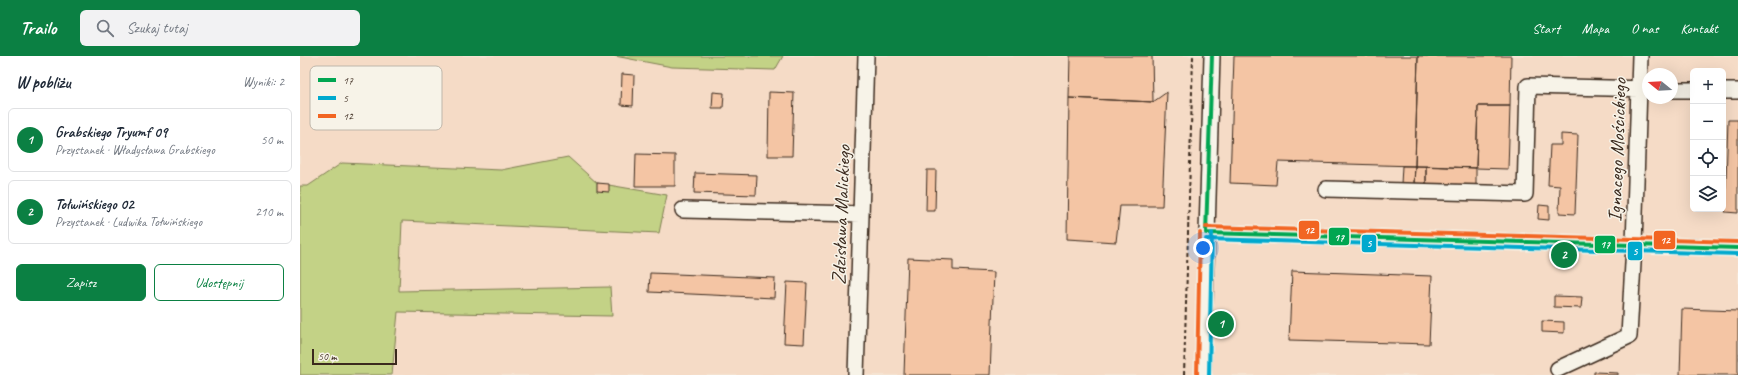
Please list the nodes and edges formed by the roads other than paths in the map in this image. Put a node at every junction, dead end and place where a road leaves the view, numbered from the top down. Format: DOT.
graph roads {
  1 [pos="866,56"];
  2 [pos="1212,56"];
  3 [pos="1640,56"];
  4 [pos="1642,72"];
  5 [pos="1642,89"];
  6 [pos="1678,90"];
  7 [pos="1690,90"];
  8 [pos="1726,91"];
  9 [pos="1738,91"];
  10 [pos="1643,104"];
  11 [pos="1326,189"];
  12 [pos="683,210"];
  13 [pos="861,214"];
  14 [pos="1206,233"];
  15 [pos="1634,245"];
  16 [pos="1738,248"];
  17 [pos="1558,369"];
  18 [pos="856,375"];
  19 [pos="1203,375"];
  1 -- 13 [label="street, Zdzisława Malickiego"];
  2 -- 14 [label="street"];
  3 -- 4 [label="street, Ignacego Mościckiego"];
  5 -- 11 [label="street"];
  6 -- 7 [label="street"];
  8 -- 9 [label="street"];
  10 -- 15 [label="street, Ignacego Mościckiego"];
  12 -- 13 [label="street"];
  13 -- 18 [label="street, Zdzisława Malickiego"];
  14 -- 15 [label="street"];
  14 -- 19 [label="street"];
  15 -- 16 [label="street"];
  15 -- 17 [label="street, Ignacego Mościckiego"];
}
